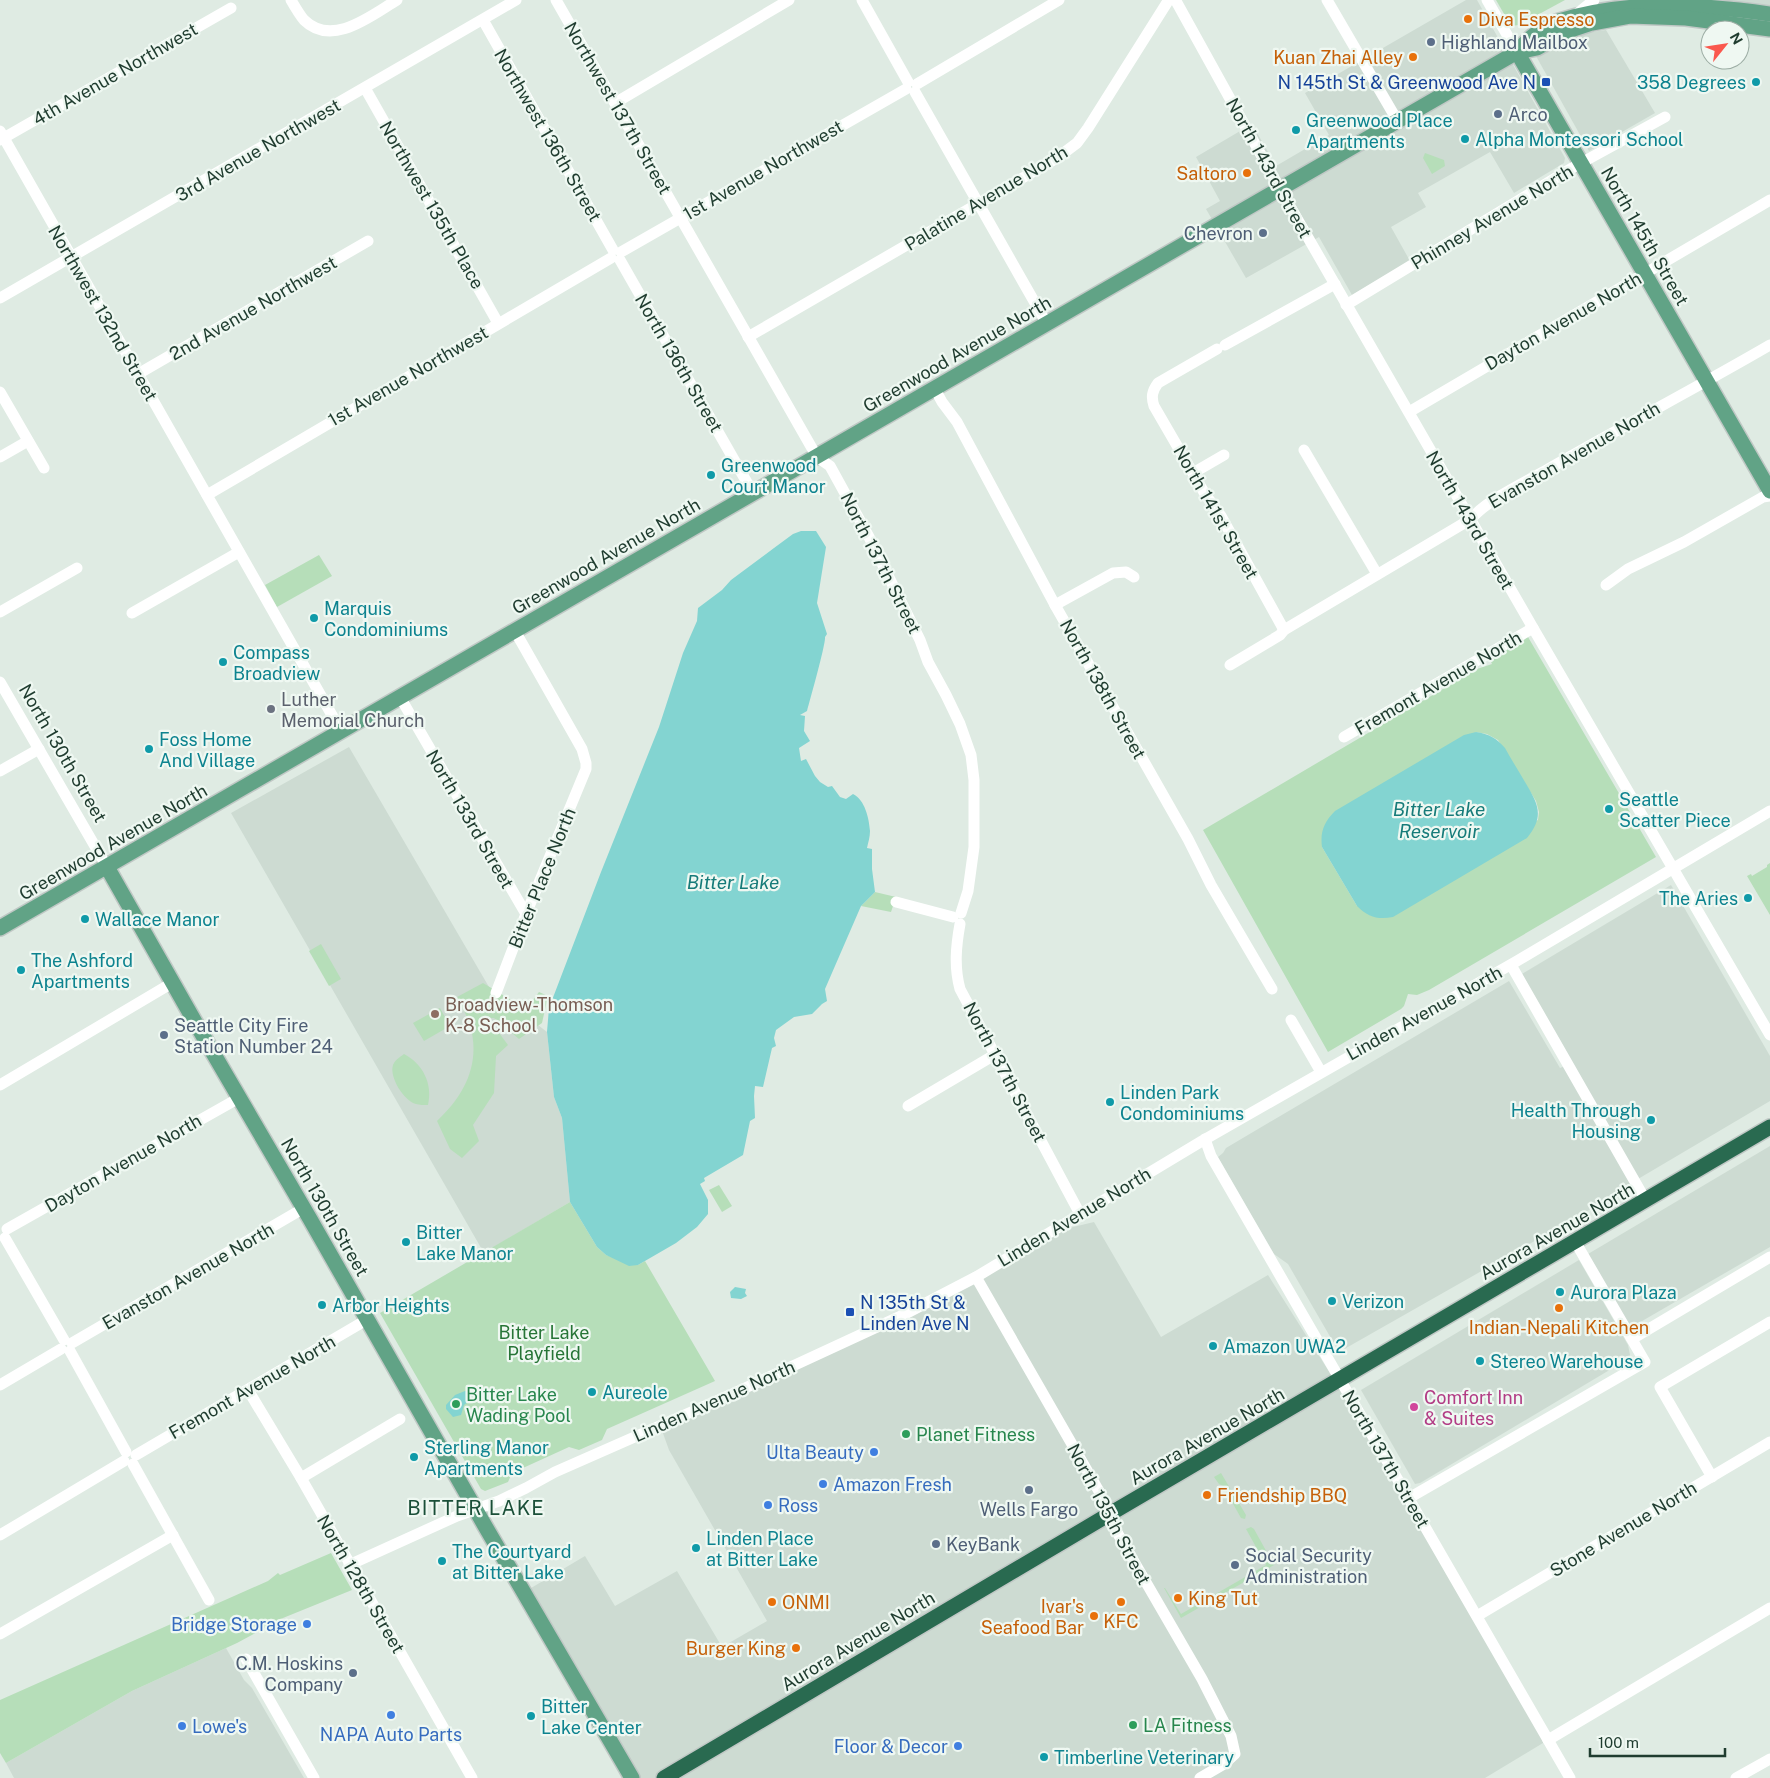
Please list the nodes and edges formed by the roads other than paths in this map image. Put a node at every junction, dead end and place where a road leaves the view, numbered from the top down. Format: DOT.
graph roads {
  1 [pos="397,0"];
  2 [pos="516,0"];
  3 [pos="556,0"];
  4 [pos="790,0"];
  5 [pos="862,0"];
  6 [pos="1059,0"];
  7 [pos="1172,0"];
  8 [pos="1327,0"];
  9 [pos="1487,0"];
  10 [pos="1594,0"];
  11 [pos="1632,1"];
  12 [pos="294,5"];
  13 [pos="231,8"];
  14 [pos="1578,13"];
  15 [pos="1770,14"];
  16 [pos="1614,18"];
  17 [pos="483,20"];
  18 [pos="1770,29"];
  19 [pos="1517,52"];
  20 [pos="912,87"];
  21 [pos="365,88"];
  22 [pos="615,103"];
  23 [pos="1665,117"];
  24 [pos="1397,120"];
  25 [pos="1,136"];
  26 [pos="1581,163"];
  27 [pos="1280,189"];
  28 [pos="1770,200"];
  29 [pos="979,204"];
  30 [pos="681,217"];
  31 [pos="368,242"];
  32 [pos="616,255"];
  33 [pos="71,257"];
  34 [pos="1645,274"];
  35 [pos="1335,284"];
  36 [pos="0,298"];
  37 [pos="1346,304"];
  38 [pos="498,323"];
  39 [pos="1047,324"];
  40 [pos="748,337"];
  41 [pos="1770,344"];
  42 [pos="138,374"];
  43 [pos="1706,381"];
  44 [pos="935,389"];
  45 [pos="0,392"];
  46 [pos="1409,412"];
  47 [pos="28,441"];
  48 [pos="1304,450"];
  49 [pos="1224,455"];
  50 [pos="817,456"];
  51 [pos="0,457"];
  52 [pos="44,468"];
  53 [pos="1192,473"];
  54 [pos="1770,491"];
  55 [pos="753,493"];
  56 [pos="207,495"];
  57 [pos="1770,496"];
  58 [pos="1471,519"];
  59 [pos="239,552"];
  60 [pos="76,568"];
  61 [pos="1377,574"];
  62 [pos="1134,577"];
  63 [pos="1606,586"];
  64 [pos="1055,605"];
  65 [pos="0,612"];
  66 [pos="132,613"];
  67 [pos="1533,628"];
  68 [pos="1284,630"];
  69 [pos="515,631"];
  70 [pos="1230,665"];
  71 [pos="0,682"];
  72 [pos="400,698"];
  73 [pos="341,731"];
  74 [pos="1344,737"];
  75 [pos="39,749"];
  76 [pos="0,771"];
  77 [pos="1770,812"];
  78 [pos="107,867"];
  79 [pos="1674,869"];
  80 [pos="896,902"];
  81 [pos="526,914"];
  82 [pos="958,918"];
  83 [pos="0,928"];
  84 [pos="1511,965"];
  85 [pos="172,983"];
  86 [pos="1272,989"];
  87 [pos="496,993"];
  88 [pos="1291,1020"];
  89 [pos="1770,1036"];
  90 [pos="996,1054"];
  91 [pos="1321,1072"];
  92 [pos="0,1085"];
  93 [pos="239,1098"];
  94 [pos="908,1106"];
  95 [pos="1770,1128"];
  96 [pos="1205,1139"];
  97 [pos="1646,1201"];
  98 [pos="304,1208"];
  99 [pos="1080,1214"];
  100 [pos="3,1233"];
  101 [pos="1576,1242"];
  102 [pos="1770,1257"];
  103 [pos="976,1277"];
  104 [pos="368,1319"];
  105 [pos="1770,1322"];
  106 [pos="1632,1339"];
  107 [pos="67,1346"];
  108 [pos="1340,1380"];
  109 [pos="0,1385"];
  110 [pos="248,1390"];
  111 [pos="400,1419"];
  112 [pos="1770,1442"];
  113 [pos="130,1458"];
  114 [pos="1712,1477"];
  115 [pos="301,1478"];
  116 [pos="1408,1498"];
  117 [pos="476,1508"];
  118 [pos="1108,1515"];
  119 [pos="0,1535"];
  120 [pos="172,1535"];
  121 [pos="349,1564"];
  122 [pos="209,1600"];
  123 [pos="1770,1608"];
  124 [pos="1477,1616"];
  125 [pos="0,1634"];
  126 [pos="246,1659"];
  127 [pos="1548,1740"];
  128 [pos="1770,1758"];
  129 [pos="314,1778"];
  130 [pos="472,1778"];
  131 [pos="632,1778"];
  132 [pos="664,1778"];
  133 [pos="1200,1778"];
  134 [pos="1570,1778"];
  135 [pos="1736,1778"];
  1 -- 12 [label="street"];
  2 -- 17 [label="street, 3rd Avenue Northwest"];
  3 -- 22 [label="street, Northwest 137th Street"];
  4 -- 22 [label="street"];
  5 -- 20 [label="street"];
  6 -- 20 [label="street, 1st Avenue Northwest"];
  7 -- 27 [label="street, North 143rd Street"];
  7 -- 29 [label="street, Palatine Avenue North"];
  8 -- 24 [label="street"];
  9 -- 19 [label="street, North 145th Street"];
  10 -- 14 [label="street, Greenwood Avenue North"];
  11 -- 14 [label="main road"];
  11 -- 15 [label="main road"];
  11 -- 16 [label="street, Greenwood Avenue North"];
  13 -- 25 [label="street, 4th Avenue Northwest"];
  14 -- 19 [label="main road, Greenwood Avenue North"];
  16 -- 18 [label="main road"];
  16 -- 19 [label="main road, Greenwood Avenue North"];
  17 -- 21 [label="street, 3rd Avenue Northwest"];
  17 -- 32 [label="street, Northwest 136th Street"];
  19 -- 24 [label="main road, Greenwood Avenue North"];
  19 -- 26 [label="main road, North 145th Street"];
  20 -- 29 [label="street"];
  20 -- 30 [label="street, 1st Avenue Northwest"];
  21 -- 33 [label="street, 3rd Avenue Northwest"];
  21 -- 38 [label="street, Northwest 135th Place"];
  22 -- 30 [label="street, Northwest 137th Street"];
  23 -- 26 [label="street, Phinney Avenue North"];
  24 -- 27 [label="main road, Greenwood Avenue North"];
  25 -- 33 [label="street, Northwest 132nd Street"];
  26 -- 34 [label="main road, North 145th Street"];
  26 -- 37 [label="street, Phinney Avenue North"];
  27 -- 35 [label="street, North 143rd Street"];
  27 -- 39 [label="main road, Greenwood Avenue North"];
  28 -- 34 [label="street, Dayton Avenue North"];
  29 -- 39 [label="street"];
  29 -- 40 [label="street, Palatine Avenue North"];
  30 -- 32 [label="street, 1st Avenue Northwest"];
  30 -- 40 [label="street, North 137th Street"];
  31 -- 42 [label="street, 2nd Avenue Northwest"];
  32 -- 38 [label="street, 1st Avenue Northwest"];
  32 -- 55 [label="street, North 136th Street"];
  33 -- 36 [label="street, 3rd Avenue Northwest"];
  33 -- 42 [label="street, Northwest 132nd Street"];
  34 -- 43 [label="main road, North 145th Street"];
  34 -- 46 [label="street, Dayton Avenue North"];
  35 -- 37 [label="street, North 143rd Street"];
  35 -- 53 [label="street, North 141st Street"];
  37 -- 46 [label="street, North 143rd Street"];
  38 -- 56 [label="street, 1st Avenue Northwest"];
  39 -- 44 [label="main road, Greenwood Avenue North"];
  40 -- 50 [label="street, North 137th Street"];
  41 -- 43 [label="street, Evanston Avenue North"];
  42 -- 56 [label="street, Northwest 132nd Street"];
  43 -- 54 [label="main road, North 145th Street"];
  43 -- 58 [label="street, Evanston Avenue North"];
  44 -- 50 [label="main road, Greenwood Avenue North"];
  44 -- 64 [label="street, North 138th Street"];
  45 -- 47 [label="street"];
  46 -- 58 [label="street, North 143rd Street"];
  47 -- 51 [label="street"];
  47 -- 52 [label="street"];
  48 -- 61 [label="street"];
  49 -- 53 [label="street"];
  50 -- 55 [label="main road, Greenwood Avenue North"];
  50 -- 82 [label="street, North 137th Street"];
  53 -- 68 [label="street, North 141st Street"];
  55 -- 69 [label="main road, Greenwood Avenue North"];
  56 -- 59 [label="street, Northwest 132nd Street"];
  57 -- 63 [label="street"];
  58 -- 61 [label="street, Evanston Avenue North"];
  58 -- 67 [label="street, North 143rd Street"];
  59 -- 66 [label="street"];
  59 -- 73 [label="street, Northwest 132nd Street"];
  60 -- 65 [label="street"];
  61 -- 68 [label="street, Evanston Avenue North"];
  62 -- 64 [label="street"];
  64 -- 86 [label="street, North 138th Street"];
  67 -- 74 [label="street, Fremont Avenue North"];
  67 -- 79 [label="street, North 143rd Street"];
  68 -- 70 [label="street, Evanston Avenue North"];
  69 -- 72 [label="main road, Greenwood Avenue North"];
  69 -- 81 [label="street, Bitter Place North"];
  71 -- 75 [label="street, North 130th Street"];
  72 -- 73 [label="main road, Greenwood Avenue North"];
  72 -- 81 [label="street, North 133rd Street"];
  73 -- 78 [label="main road, Greenwood Avenue North"];
  75 -- 76 [label="street"];
  75 -- 78 [label="street, North 130th Street"];
  77 -- 79 [label="street, Linden Avenue North"];
  78 -- 83 [label="main road, Greenwood Avenue North"];
  78 -- 85 [label="main road, North 130th Street"];
  79 -- 84 [label="street, Linden Avenue North"];
  79 -- 89 [label="street, North 143rd Street"];
  80 -- 82 [label="street"];
  81 -- 87 [label="street, Bitter Place North"];
  82 -- 90 [label="street, North 137th Street"];
  84 -- 91 [label="street, Linden Avenue North"];
  84 -- 97 [label="street"];
  85 -- 92 [label="street"];
  85 -- 93 [label="main road, North 130th Street"];
  88 -- 91 [label="street"];
  90 -- 94 [label="street"];
  90 -- 99 [label="street, North 137th Street"];
  91 -- 96 [label="street, Linden Avenue North"];
  93 -- 98 [label="main road, North 130th Street"];
  93 -- 100 [label="street, Dayton Avenue North"];
  95 -- 97 [label="highway, Aurora Avenue North"];
  96 -- 99 [label="street, Linden Avenue North"];
  96 -- 108 [label="street, North 137th Street"];
  97 -- 101 [label="highway, Aurora Avenue North"];
  98 -- 104 [label="main road, North 130th Street"];
  98 -- 107 [label="street, Evanston Avenue North"];
  99 -- 103 [label="street, Linden Avenue North"];
  100 -- 107 [label="street"];
  101 -- 106 [label="street"];
  101 -- 108 [label="highway, Aurora Avenue North"];
  102 -- 106 [label="street"];
  103 -- 117 [label="street, Linden Avenue North"];
  103 -- 118 [label="street, North 135th Street"];
  104 -- 110 [label="street, Fremont Avenue North"];
  104 -- 117 [label="main road, North 130th Street"];
  105 -- 114 [label="street"];
  106 -- 116 [label="street"];
  107 -- 109 [label="street, Evanston Avenue North"];
  107 -- 113 [label="street"];
  108 -- 116 [label="street, North 137th Street"];
  108 -- 118 [label="highway, Aurora Avenue North"];
  110 -- 113 [label="street, Fremont Avenue North"];
  110 -- 115 [label="street, North 128th Street"];
  111 -- 115 [label="street"];
  112 -- 114 [label="street, Stone Avenue North"];
  113 -- 119 [label="street, Fremont Avenue North"];
  113 -- 120 [label="street"];
  114 -- 124 [label="street, Stone Avenue North"];
  115 -- 121 [label="street, North 128th Street"];
  116 -- 124 [label="street, North 137th Street"];
  117 -- 121 [label="street, Linden Avenue North"];
  117 -- 131 [label="main road, North 130th Street"];
  118 -- 132 [label="highway, Aurora Avenue North"];
  118 -- 133 [label="street, North 135th Street"];
  120 -- 122 [label="street"];
  120 -- 125 [label="street"];
  121 -- 130 [label="street, North 128th Street"];
  123 -- 127 [label="street"];
  124 -- 127 [label="street, North 137th Street"];
  126 -- 129 [label="street"];
  127 -- 134 [label="street, North 137th Street"];
  128 -- 135 [label="street"];
}
